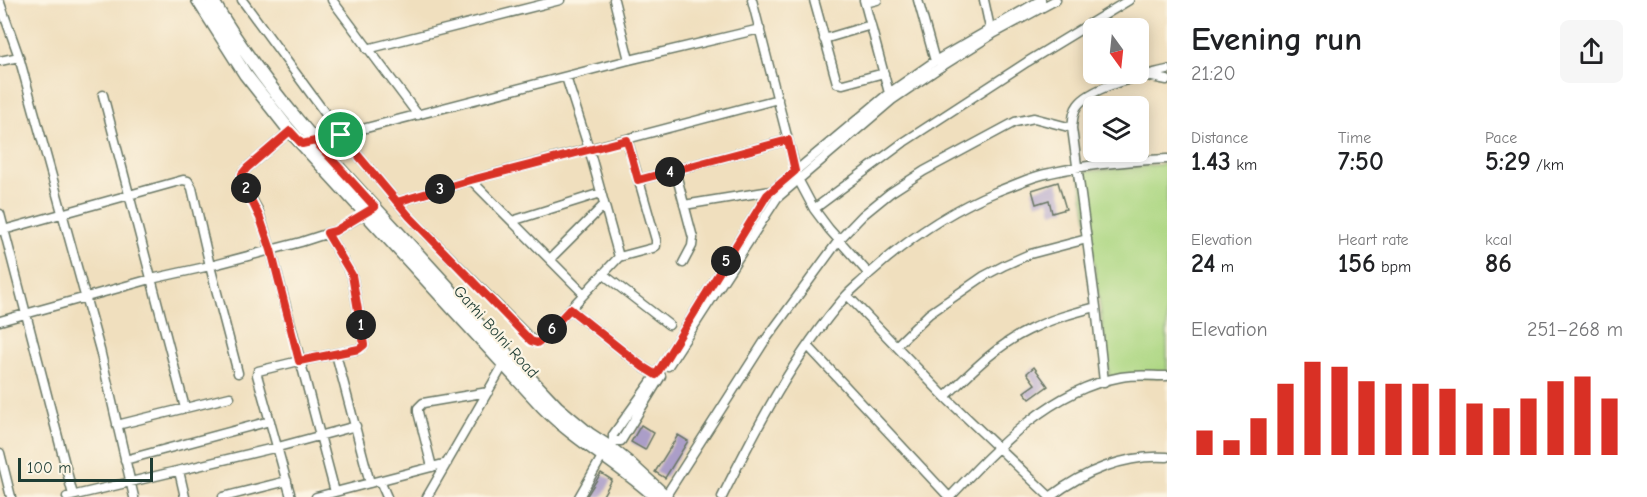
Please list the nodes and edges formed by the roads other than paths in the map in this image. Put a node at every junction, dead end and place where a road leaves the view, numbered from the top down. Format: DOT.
graph roads {
  1 [pos="198,0"];
  2 [pos="212,0"];
  3 [pos="242,0"];
  4 [pos="332,0"];
  5 [pos="560,0"];
  6 [pos="614,0"];
  7 [pos="752,0"];
  8 [pos="814,0"];
  9 [pos="877,0"];
  10 [pos="918,0"];
  11 [pos="984,0"];
  12 [pos="1041,0"];
  13 [pos="1056,0"];
  14 [pos="1129,0"];
  15 [pos="865,1"];
  16 [pos="0,3"];
  17 [pos="539,3"];
  18 [pos="871,25"];
  19 [pos="990,28"];
  20 [pos="760,29"];
  21 [pos="825,39"];
  22 [pos="367,49"];
  23 [pos="19,57"];
  24 [pos="629,60"];
  25 [pos="0,61"];
  26 [pos="935,61"];
  27 [pos="1167,70"];
  28 [pos="884,73"];
  29 [pos="1149,74"];
  30 [pos="566,77"];
  31 [pos="1149,77"];
  32 [pos="1167,80"];
  33 [pos="1117,84"];
  34 [pos="889,93"];
  35 [pos="103,95"];
  36 [pos="778,99"];
  37 [pos="418,115"];
  38 [pos="1072,128"];
  39 [pos="290,131"];
  40 [pos="341,135"];
  41 [pos="627,140"];
  42 [pos="788,140"];
  43 [pos="315,141"];
  44 [pos="302,144"];
  45 [pos="589,149"];
  46 [pos="1167,159"];
  47 [pos="1076,167"];
  48 [pos="675,170"];
  49 [pos="797,175"];
  50 [pos="471,180"];
  51 [pos="638,180"];
  52 [pos="771,191"];
  53 [pos="601,193"];
  54 [pos="129,195"];
  55 [pos="397,202"];
  56 [pos="604,205"];
  57 [pos="684,206"];
  58 [pos="814,209"];
  59 [pos="370,210"];
  60 [pos="62,213"];
  61 [pos="0,214"];
  62 [pos="512,221"];
  63 [pos="2,230"];
  64 [pos="327,233"];
  65 [pos="1087,239"];
  66 [pos="839,240"];
  67 [pos="271,250"];
  68 [pos="619,257"];
  69 [pos="550,259"];
  70 [pos="683,263"];
  71 [pos="210,266"];
  72 [pos="603,274"];
  73 [pos="869,274"];
  74 [pos="151,279"];
  75 [pos="584,294"];
  76 [pos="847,296"];
  77 [pos="86,297"];
  78 [pos="1096,307"];
  79 [pos="570,309"];
  80 [pos="25,314"];
  81 [pos="0,321"];
  82 [pos="669,325"];
  83 [pos="897,345"];
  84 [pos="808,346"];
  85 [pos="336,354"];
  86 [pos="299,361"];
  87 [pos="506,361"];
  88 [pos="238,373"];
  89 [pos="656,375"];
  90 [pos="1167,376"];
  91 [pos="1104,382"];
  92 [pos="488,392"];
  93 [pos="230,397"];
  94 [pos="945,397"];
  95 [pos="185,408"];
  96 [pos="270,421"];
  97 [pos="117,425"];
  98 [pos="356,426"];
  99 [pos="320,435"];
  100 [pos="278,447"];
  101 [pos="608,448"];
  102 [pos="1000,448"];
  103 [pos="0,453"];
  104 [pos="1167,456"];
  105 [pos="125,460"];
  106 [pos="447,463"];
  107 [pos="432,467"];
  108 [pos="179,471"];
  109 [pos="287,481"];
  110 [pos="380,481"];
  111 [pos="130,483"];
  112 [pos="370,483"];
  113 [pos="335,492"];
  114 [pos="100,493"];
  115 [pos="349,493"];
  116 [pos="70,496"];
  117 [pos="11,497"];
  118 [pos="134,497"];
  119 [pos="185,497"];
  120 [pos="223,497"];
  121 [pos="291,497"];
  122 [pos="316,497"];
  123 [pos="387,497"];
  124 [pos="427,497"];
  125 [pos="579,497"];
  126 [pos="663,497"];
  127 [pos="722,497"];
  128 [pos="950,497"];
  129 [pos="1050,497"];
  1 -- 39 [label="main road, Garhi Bolni Road"];
  2 -- 43 [label="main road, Garhi Bolni Road"];
  3 -- 40 [label="street"];
  4 -- 22 [label="street"];
  5 -- 17 [label="street"];
  6 -- 24 [label="street"];
  7 -- 20 [label="street"];
  8 -- 21 [label="street"];
  9 -- 15 [label="street"];
  10 -- 26 [label="street"];
  11 -- 19 [label="street"];
  12 -- 19 [label="street"];
  13 -- 49 [label="street"];
  14 -- 58 [label="street"];
  15 -- 18 [label="street"];
  16 -- 23 [label="street"];
  17 -- 22 [label="street"];
  18 -- 21 [label="street"];
  18 -- 28 [label="street"];
  19 -- 26 [label="street"];
  20 -- 24 [label="street"];
  20 -- 36 [label="street"];
  21 -- 28 [label="street"];
  22 -- 37 [label="street"];
  23 -- 25 [label="street"];
  23 -- 60 [label="street"];
  24 -- 30 [label="street"];
  26 -- 34 [label="street"];
  27 -- 29 [label="street"];
  28 -- 34 [label="street"];
  30 -- 37 [label="street"];
  30 -- 45 [label="street"];
  31 -- 32 [label="street"];
  33 -- 38 [label="street"];
  34 -- 49 [label="street"];
  35 -- 54 [label="street"];
  36 -- 41 [label="street"];
  36 -- 42 [label="street"];
  37 -- 40 [label="street"];
  38 -- 47 [label="street"];
  38 -- 66 [label="street"];
  39 -- 44 [label="main road, Garhi Bolni Road"];
  39 -- 67 [label="street"];
  40 -- 43 [label="street"];
  40 -- 55 [label="street"];
  41 -- 45 [label="street"];
  41 -- 51 [label="street"];
  42 -- 48 [label="street"];
  42 -- 49 [label="street"];
  43 -- 44 [label="street"];
  43 -- 59 [label="main road, Garhi Bolni Road"];
  44 -- 59 [label="main road, Garhi Bolni Road"];
  45 -- 50 [label="street"];
  45 -- 53 [label="street"];
  46 -- 47 [label="street"];
  47 -- 65 [label="street"];
  47 -- 73 [label="street"];
  48 -- 51 [label="street"];
  48 -- 57 [label="street"];
  49 -- 52 [label="street"];
  49 -- 58 [label="street"];
  49 -- 101 [label="street"];
  50 -- 55 [label="street"];
  50 -- 62 [label="street"];
  51 -- 68 [label="street"];
  52 -- 57 [label="street"];
  52 -- 89 [label="street"];
  53 -- 56 [label="street"];
  53 -- 62 [label="street"];
  54 -- 60 [label="street"];
  54 -- 71 [label="street"];
  54 -- 74 [label="street"];
  55 -- 79 [label="street"];
  56 -- 68 [label="street"];
  56 -- 69 [label="street"];
  57 -- 70 [label="street"];
  58 -- 66 [label="street"];
  59 -- 64 [label="street"];
  59 -- 87 [label="main road, Garhi Bolni Road"];
  60 -- 63 [label="street"];
  60 -- 77 [label="street"];
  61 -- 63 [label="street"];
  62 -- 69 [label="street"];
  63 -- 80 [label="street"];
  64 -- 67 [label="street"];
  64 -- 85 [label="street"];
  65 -- 78 [label="street"];
  65 -- 83 [label="street"];
  66 -- 73 [label="street"];
  66 -- 126 [label="street"];
  67 -- 71 [label="street"];
  67 -- 86 [label="street"];
  68 -- 72 [label="street"];
  69 -- 75 [label="street"];
  71 -- 74 [label="street"];
  71 -- 88 [label="street"];
  72 -- 75 [label="street"];
  72 -- 82 [label="street"];
  73 -- 76 [label="street"];
  74 -- 77 [label="street"];
  74 -- 95 [label="street"];
  75 -- 79 [label="street"];
  76 -- 83 [label="street"];
  76 -- 84 [label="street"];
  77 -- 80 [label="street"];
  77 -- 97 [label="street"];
  78 -- 91 [label="street"];
  78 -- 94 [label="street"];
  79 -- 89 [label="street"];
  80 -- 81 [label="street"];
  80 -- 116 [label="street"];
  83 -- 94 [label="street"];
  84 -- 127 [label="street"];
  84 -- 128 [label="street"];
  85 -- 86 [label="street"];
  85 -- 98 [label="street"];
  86 -- 96 [label="street"];
  86 -- 99 [label="street"];
  87 -- 92 [label="street"];
  87 -- 101 [label="main road, Garhi Bolni Road"];
  89 -- 101 [label="street"];
  90 -- 91 [label="street"];
  91 -- 102 [label="street"];
  92 -- 106 [label="street"];
  92 -- 107 [label="street"];
  93 -- 95 [label="street"];
  94 -- 102 [label="street"];
  95 -- 97 [label="street"];
  96 -- 100 [label="street"];
  96 -- 105 [label="street"];
  97 -- 105 [label="street"];
  98 -- 99 [label="street"];
  98 -- 112 [label="street"];
  99 -- 100 [label="street"];
  99 -- 113 [label="street"];
  100 -- 108 [label="street"];
  100 -- 109 [label="street"];
  101 -- 125 [label="street"];
  101 -- 126 [label="main road, Garhi Bolni Road"];
  102 -- 128 [label="street"];
  102 -- 129 [label="street"];
  103 -- 117 [label="street"];
  104 -- 129 [label="street"];
  105 -- 111 [label="street"];
  106 -- 107 [label="street"];
  106 -- 124 [label="street"];
  107 -- 110 [label="street"];
  108 -- 111 [label="street"];
  108 -- 119 [label="street"];
  109 -- 120 [label="street"];
  109 -- 121 [label="street"];
  110 -- 112 [label="street"];
  110 -- 123 [label="street"];
  111 -- 114 [label="street"];
  111 -- 118 [label="street"];
  112 -- 115 [label="street"];
  113 -- 115 [label="street"];
  113 -- 122 [label="street"];
  114 -- 116 [label="street"];
}
